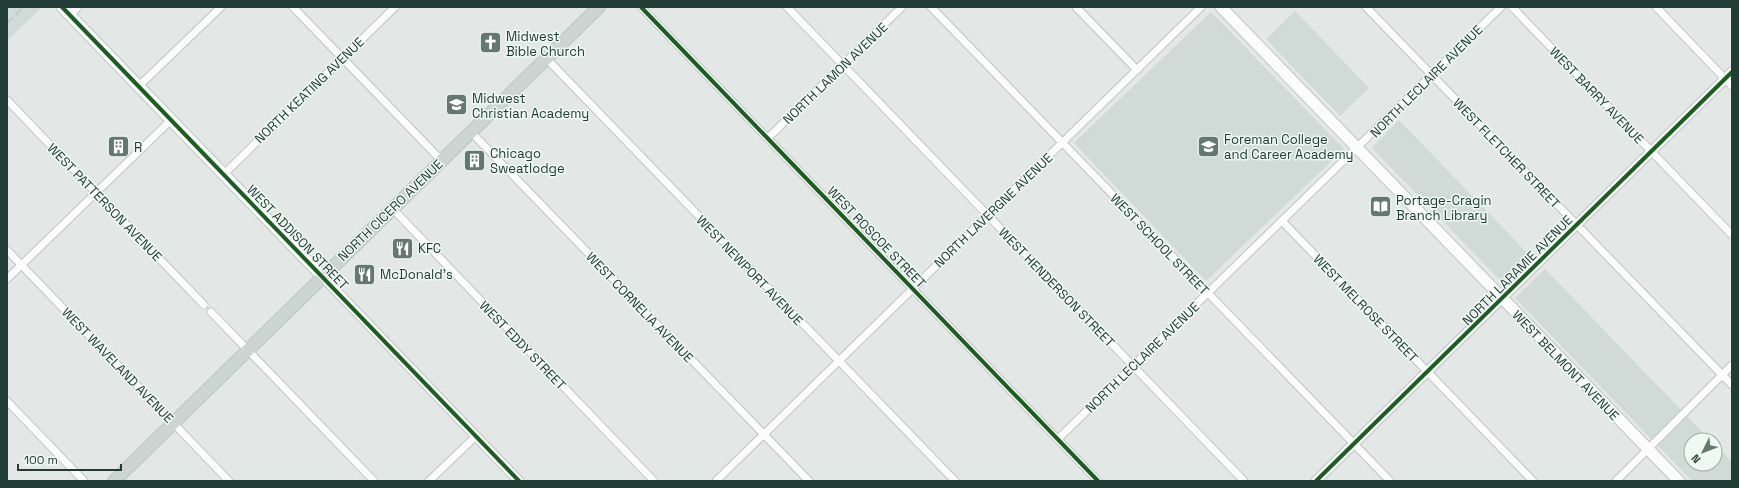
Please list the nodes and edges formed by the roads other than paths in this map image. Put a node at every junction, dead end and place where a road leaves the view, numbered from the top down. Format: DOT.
graph roads {
  1 [pos="220,7"];
  2 [pos="293,7"];
  3 [pos="395,7"];
  4 [pos="599,7"];
  5 [pos="641,7"];
  6 [pos="787,7"];
  7 [pos="902,7"];
  8 [pos="931,7"];
  9 [pos="1076,7"];
  10 [pos="1201,7"];
  11 [pos="1221,7"];
  12 [pos="1366,7"];
  13 [pos="1501,7"];
  14 [pos="1512,7"];
  15 [pos="1656,7"];
  16 [pos="70,10"];
  17 [pos="342,58"];
  18 [pos="546,58"];
  19 [pos="843,65"];
  20 [pos="1137,70"];
  21 [pos="1432,75"];
  22 [pos="1729,75"];
  23 [pos="139,86"];
  24 [pos="1732,86"];
  25 [pos="7,100"];
  26 [pos="171,120"];
  27 [pos="471,132"];
  28 [pos="768,138"];
  29 [pos="1062,142"];
  30 [pos="1357,148"];
  31 [pos="1651,152"];
  32 [pos="441,160"];
  33 [pos="224,174"];
  34 [pos="96,193"];
  35 [pos="392,208"];
  36 [pos="988,215"];
  37 [pos="1282,221"];
  38 [pos="1576,226"];
  39 [pos="1732,235"];
  40 [pos="7,250"];
  41 [pos="22,265"];
  42 [pos="322,276"];
  43 [pos="7,280"];
  44 [pos="913,289"];
  45 [pos="1208,294"];
  46 [pos="1502,298"];
  47 [pos="204,305"];
  48 [pos="212,312"];
  49 [pos="247,350"];
  50 [pos="838,361"];
  51 [pos="1133,366"];
  52 [pos="1732,366"];
  53 [pos="1428,372"];
  54 [pos="1722,375"];
  55 [pos="1732,385"];
  56 [pos="7,400"];
  57 [pos="173,423"];
  58 [pos="764,434"];
  59 [pos="476,436"];
  60 [pos="1058,439"];
  61 [pos="1354,444"];
  62 [pos="1648,449"];
  63 [pos="84,481"];
  64 [pos="114,481"];
  65 [pos="229,481"];
  66 [pos="374,481"];
  67 [pos="429,481"];
  68 [pos="520,481"];
  69 [pos="654,481"];
  70 [pos="716,481"];
  71 [pos="809,481"];
  72 [pos="955,481"];
  73 [pos="1098,481"];
  74 [pos="1244,481"];
  75 [pos="1316,481"];
  76 [pos="1390,481"];
  77 [pos="1533,481"];
  78 [pos="1616,481"];
  79 [pos="1679,481"];
  1 -- 23 [label="street"];
  2 -- 17 [label="street"];
  3 -- 17 [label="street, NORTH KEATING AVENUE"];
  4 -- 18 [label="main road, NORTH CICERO AVENUE"];
  5 -- 28 [label="street, WEST ROSCOE STREET"];
  6 -- 19 [label="street, WEST HENDERSON STREET"];
  7 -- 19 [label="street, NORTH LAMON AVENUE"];
  8 -- 29 [label="street, WEST SCHOOL STREET"];
  9 -- 20 [label="street"];
  10 -- 20 [label="street, NORTH LAVERGNE AVENUE"];
  11 -- 30 [label="main road, WEST BELMONT AVENUE"];
  12 -- 21 [label="street, WEST FLETCHER STREET"];
  13 -- 21 [label="street, NORTH LECLAIRE AVENUE"];
  14 -- 31 [label="street, WEST BARRY AVENUE"];
  15 -- 22 [label="street"];
  16 -- 23 [label="main road, WEST ADDISON STREET"];
  17 -- 32 [label="street"];
  17 -- 33 [label="street, NORTH KEATING AVENUE"];
  18 -- 27 [label="main road, NORTH CICERO AVENUE"];
  18 -- 50 [label="street, WEST NEWPORT AVENUE"];
  19 -- 28 [label="street, NORTH LAMON AVENUE"];
  19 -- 36 [label="street, WEST HENDERSON STREET"];
  20 -- 29 [label="street, NORTH LAVERGNE AVENUE"];
  21 -- 30 [label="street, NORTH LECLAIRE AVENUE"];
  21 -- 38 [label="street, WEST FLETCHER STREET"];
  22 -- 24 [label="street"];
  22 -- 31 [label="street, NORTH LARAMIE AVENUE"];
  23 -- 26 [label="main road, WEST ADDISON STREET"];
  25 -- 34 [label="street, WEST PATTERSON AVENUE"];
  26 -- 33 [label="main road, WEST ADDISON STREET"];
  26 -- 34 [label="street"];
  27 -- 32 [label="main road, NORTH CICERO AVENUE"];
  27 -- 58 [label="street, WEST CORNELIA AVENUE"];
  28 -- 44 [label="street, WEST ROSCOE STREET"];
  29 -- 36 [label="street, NORTH LAVERGNE AVENUE"];
  29 -- 45 [label="street, WEST SCHOOL STREET"];
  30 -- 37 [label="street, NORTH LECLAIRE AVENUE"];
  30 -- 46 [label="main road, WEST BELMONT AVENUE"];
  31 -- 38 [label="street, NORTH LARAMIE AVENUE"];
  31 -- 39 [label="street, WEST BARRY AVENUE"];
  32 -- 35 [label="main road, NORTH CICERO AVENUE"];
  33 -- 42 [label="main road, WEST ADDISON STREET"];
  34 -- 41 [label="street"];
  34 -- 47 [label="street, WEST PATTERSON AVENUE"];
  35 -- 42 [label="main road, NORTH CICERO AVENUE"];
  35 -- 69 [label="street, WEST EDDY STREET"];
  36 -- 44 [label="street, NORTH LAVERGNE AVENUE"];
  36 -- 51 [label="street, WEST HENDERSON STREET"];
  37 -- 45 [label="street, NORTH LECLAIRE AVENUE"];
  37 -- 53 [label="street, WEST MELROSE STREET"];
  38 -- 46 [label="street, NORTH LARAMIE AVENUE"];
  38 -- 54 [label="street, WEST FLETCHER STREET"];
  40 -- 41 [label="street, WEST WAVELAND AVENUE"];
  41 -- 43 [label="street"];
  41 -- 57 [label="street, WEST WAVELAND AVENUE"];
  42 -- 49 [label="main road, NORTH CICERO AVENUE"];
  42 -- 59 [label="street, WEST ADDISON STREET"];
  44 -- 50 [label="street, NORTH LAVERGNE AVENUE"];
  44 -- 60 [label="street, WEST ROSCOE STREET"];
  45 -- 51 [label="street, NORTH LECLAIRE AVENUE"];
  45 -- 61 [label="street, WEST SCHOOL STREET"];
  46 -- 53 [label="street, NORTH LARAMIE AVENUE"];
  46 -- 62 [label="main road, WEST BELMONT AVENUE"];
  48 -- 49 [label="street"];
  49 -- 57 [label="main road, NORTH CICERO AVENUE"];
  49 -- 66 [label="street"];
  50 -- 58 [label="street, NORTH LAVERGNE AVENUE"];
  50 -- 72 [label="street, WEST NEWPORT AVENUE"];
  51 -- 60 [label="street, NORTH LECLAIRE AVENUE"];
  51 -- 74 [label="street, WEST HENDERSON STREET"];
  52 -- 54 [label="street"];
  53 -- 61 [label="street, NORTH LARAMIE AVENUE"];
  53 -- 77 [label="street, WEST MELROSE STREET"];
  54 -- 55 [label="street, WEST FLETCHER STREET"];
  54 -- 62 [label="street"];
  56 -- 63 [label="street"];
  57 -- 64 [label="main road, NORTH CICERO AVENUE"];
  57 -- 65 [label="street, WEST WAVELAND AVENUE"];
  58 -- 70 [label="street, NORTH LAVERGNE AVENUE"];
  58 -- 71 [label="street, WEST CORNELIA AVENUE"];
  59 -- 67 [label="street"];
  59 -- 68 [label="street, WEST ADDISON STREET"];
  60 -- 73 [label="street, WEST ROSCOE STREET"];
  61 -- 75 [label="street, NORTH LARAMIE AVENUE"];
  61 -- 76 [label="street, WEST SCHOOL STREET"];
  62 -- 78 [label="street"];
  62 -- 79 [label="main road, WEST BELMONT AVENUE"];
}
